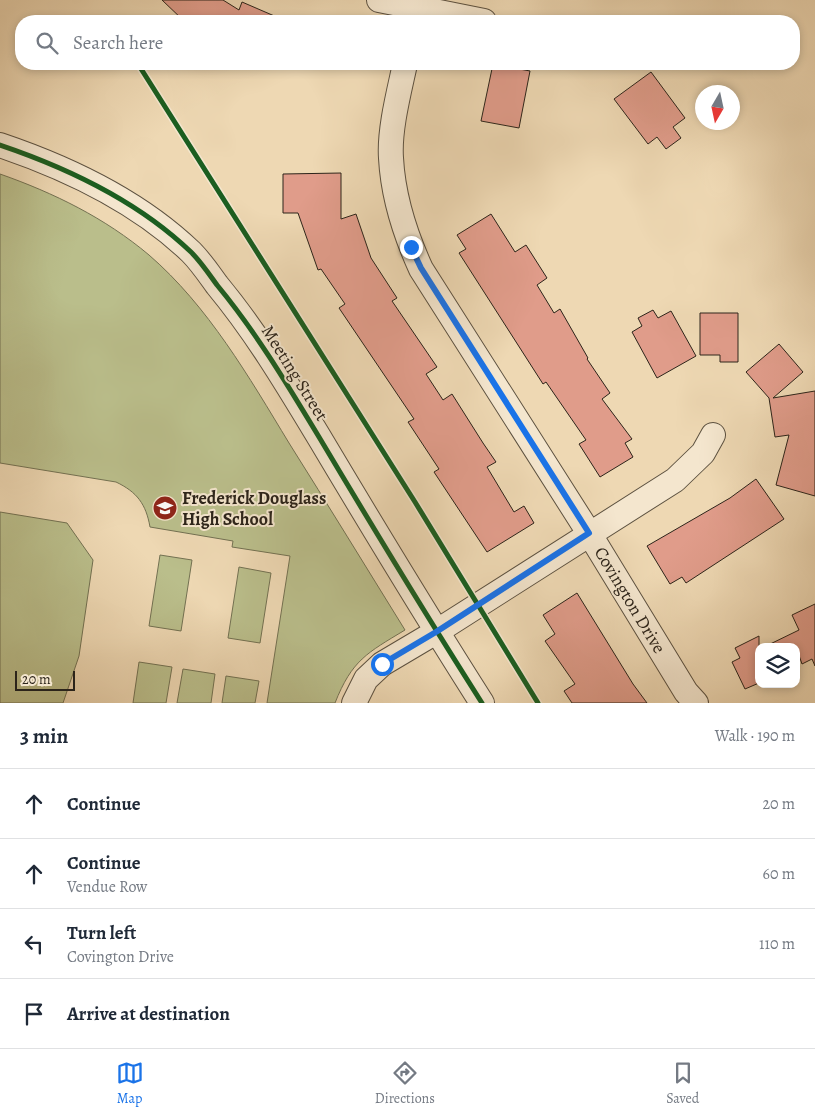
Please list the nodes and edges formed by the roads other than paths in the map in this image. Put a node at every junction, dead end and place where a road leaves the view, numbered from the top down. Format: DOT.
graph roads {
  1 [pos="379,0"];
  2 [pos="414,14"];
  3 [pos="404,70"];
  4 [pos="0,144"];
  5 [pos="713,435"];
  6 [pos="589,533"];
  7 [pos="436,632"];
  8 [pos="354,703"];
  9 [pos="482,703"];
  10 [pos="696,703"];
  1 -- 2 [label="street"];
  3 -- 6 [label="street, Covington Drive"];
  4 -- 7 [label="street, Meeting Street"];
  5 -- 6 [label="street"];
  6 -- 7 [label="street"];
  6 -- 10 [label="street, Covington Drive"];
  7 -- 8 [label="street"];
  7 -- 9 [label="street, Meeting Street"];
}
